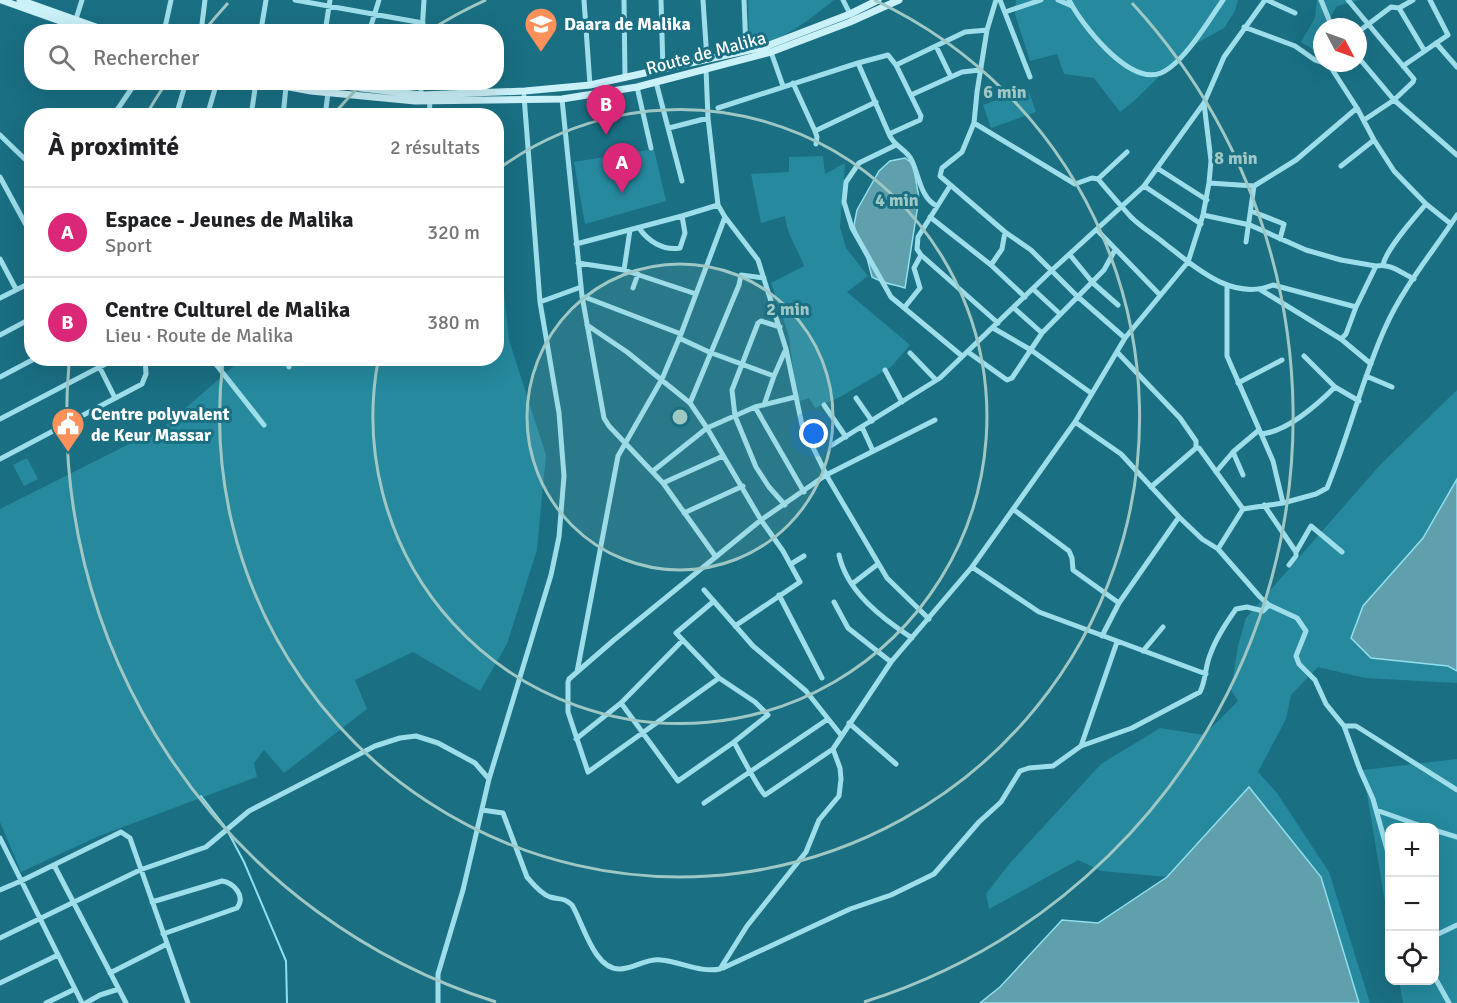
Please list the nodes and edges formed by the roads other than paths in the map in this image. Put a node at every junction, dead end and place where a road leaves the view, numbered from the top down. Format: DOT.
graph roads {
  1 [pos="1,0"];
  2 [pos="20,0"];
  3 [pos="45,0"];
  4 [pos="82,0"];
  5 [pos="171,0"];
  6 [pos="205,0"];
  7 [pos="266,0"];
  8 [pos="295,0"];
  9 [pos="379,0"];
  10 [pos="424,0"];
  11 [pos="584,0"];
  12 [pos="624,0"];
  13 [pos="662,0"];
  14 [pos="704,0"];
  15 [pos="744,0"];
  16 [pos="843,0"];
  17 [pos="878,0"];
  18 [pos="899,0"];
  19 [pos="998,0"];
  20 [pos="1041,0"];
  21 [pos="1058,0"];
  22 [pos="1223,0"];
  23 [pos="1266,0"];
  24 [pos="1321,0"];
  25 [pos="1348,0"];
  26 [pos="1360,0"];
  27 [pos="1413,0"];
  28 [pos="1430,0"];
  29 [pos="329,2"];
  30 [pos="1071,3"];
  31 [pos="1354,7"];
  32 [pos="43,8"];
  33 [pos="1399,8"];
  34 [pos="1005,12"];
  35 [pos="1294,13"];
  36 [pos="375,14"];
  37 [pos="850,14"];
  38 [pos="1328,18"];
  39 [pos="76,19"];
  40 [pos="423,23"];
  41 [pos="68,24"];
  42 [pos="89,24"];
  43 [pos="166,24"];
  44 [pos="202,24"];
  45 [pos="262,24"];
  46 [pos="326,24"];
  47 [pos="372,24"];
  48 [pos="1368,24"];
  49 [pos="1244,27"];
  50 [pos="987,30"];
  51 [pos="1436,43"];
  52 [pos="936,46"];
  53 [pos="1424,50"];
  54 [pos="746,51"];
  55 [pos="771,52"];
  56 [pos="1313,59"];
  57 [pos="1454,59"];
  58 [pos="707,60"];
  59 [pos="858,63"];
  60 [pos="896,65"];
  61 [pos="1403,66"];
  62 [pos="1457,67"];
  63 [pos="1367,68"];
  64 [pos="706,69"];
  65 [pos="663,70"];
  66 [pos="980,70"];
  67 [pos="1333,72"];
  68 [pos="951,77"];
  69 [pos="1030,77"];
  70 [pos="625,78"];
  71 [pos="656,82"];
  72 [pos="793,83"];
  73 [pos="590,85"];
  74 [pos="783,86"];
  75 [pos="637,87"];
  76 [pos="131,90"];
  77 [pos="184,90"];
  78 [pos="215,90"];
  79 [pos="255,90"];
  80 [pos="286,90"];
  81 [pos="307,90"];
  82 [pos="387,90"];
  83 [pos="421,90"];
  84 [pos="525,91"];
  85 [pos="328,93"];
  86 [pos="421,95"];
  87 [pos="911,95"];
  88 [pos="562,99"];
  89 [pos="1394,100"];
  90 [pos="430,101"];
  91 [pos="524,101"];
  92 [pos="876,102"];
  93 [pos="1204,103"];
  94 [pos="118,108"];
  95 [pos="178,108"];
  96 [pos="209,108"];
  97 [pos="252,108"];
  98 [pos="284,108"];
  99 [pos="326,108"];
  100 [pos="430,108"];
  101 [pos="718,108"];
  102 [pos="1357,108"];
  103 [pos="708,118"];
  104 [pos="1364,120"];
  105 [pos="974,123"];
  106 [pos="669,128"];
  107 [pos="815,131"];
  108 [pos="889,134"];
  109 [pos="0,135"];
  110 [pos="1374,140"];
  111 [pos="816,144"];
  112 [pos="896,145"];
  113 [pos="651,148"];
  114 [pos="1127,152"];
  115 [pos="1457,154"];
  116 [pos="24,158"];
  117 [pos="1341,166"];
  118 [pos="1157,168"];
  119 [pos="1098,179"];
  120 [pos="1,180"];
  121 [pos="682,181"];
  122 [pos="1209,183"];
  123 [pos="950,186"];
  124 [pos="1144,186"];
  125 [pos="1254,186"];
  126 [pos="1207,200"];
  127 [pos="718,204"];
  128 [pos="1426,204"];
  129 [pos="937,206"];
  130 [pos="1122,206"];
  131 [pos="1251,211"];
  132 [pos="1203,215"];
  133 [pos="1457,215"];
  134 [pos="682,216"];
  135 [pos="24,217"];
  136 [pos="724,217"];
  137 [pos="930,218"];
  138 [pos="1201,224"];
  139 [pos="1451,224"];
  140 [pos="1250,225"];
  141 [pos="639,228"];
  142 [pos="630,230"];
  143 [pos="1097,230"];
  144 [pos="1005,232"];
  145 [pos="1280,239"];
  146 [pos="1246,242"];
  147 [pos="576,244"];
  148 [pos="1115,250"];
  149 [pos="921,255"];
  150 [pos="1070,255"];
  151 [pos="0,259"];
  152 [pos="1188,262"];
  153 [pos="578,263"];
  154 [pos="991,265"];
  155 [pos="1383,265"];
  156 [pos="1376,266"];
  157 [pos="624,270"];
  158 [pos="1052,271"];
  159 [pos="638,274"];
  160 [pos="764,278"];
  161 [pos="1414,279"];
  162 [pos="1093,283"];
  163 [pos="1227,285"];
  164 [pos="24,286"];
  165 [pos="581,287"];
  166 [pos="633,288"];
  167 [pos="16,289"];
  168 [pos="1033,289"];
  169 [pos="1261,290"];
  170 [pos="696,294"];
  171 [pos="1160,295"];
  172 [pos="582,296"];
  173 [pos="1077,296"];
  174 [pos="1025,297"];
  175 [pos="0,298"];
  176 [pos="540,302"];
  177 [pos="1118,305"];
  178 [pos="1356,307"];
  179 [pos="904,308"];
  180 [pos="1014,308"];
  181 [pos="1060,314"];
  182 [pos="24,322"];
  183 [pos="998,323"];
  184 [pos="587,325"];
  185 [pos="780,327"];
  186 [pos="993,328"];
  187 [pos="1042,333"];
  188 [pos="0,335"];
  189 [pos="680,336"];
  190 [pos="1125,338"];
  191 [pos="1341,339"];
  192 [pos="786,349"];
  193 [pos="1031,350"];
  194 [pos="709,352"];
  195 [pos="968,352"];
  196 [pos="1117,352"];
  197 [pos="910,353"];
  198 [pos="962,356"];
  199 [pos="1304,356"];
  200 [pos="1282,360"];
  201 [pos="743,364"];
  202 [pos="1371,364"];
  203 [pos="24,365"];
  204 [pos="146,366"];
  205 [pos="217,366"];
  206 [pos="99,367"];
  207 [pos="885,370"];
  208 [pos="774,376"];
  209 [pos="1366,376"];
  210 [pos="0,378"];
  211 [pos="662,379"];
  212 [pos="936,380"];
  213 [pos="1238,383"];
  214 [pos="1335,387"];
  215 [pos="1392,387"];
  216 [pos="1091,393"];
  217 [pos="795,397"];
  218 [pos="116,398"];
  219 [pos="856,398"];
  220 [pos="1359,401"];
  221 [pos="902,402"];
  222 [pos="690,403"];
  223 [pos="764,405"];
  224 [pos="824,405"];
  225 [pos="756,407"];
  226 [pos="735,416"];
  227 [pos="0,419"];
  228 [pos="935,420"];
  229 [pos="872,421"];
  230 [pos="1075,422"];
  231 [pos="264,425"];
  232 [pos="862,427"];
  233 [pos="707,428"];
  234 [pos="1260,432"];
  235 [pos="846,437"];
  236 [pos="624,443"];
  237 [pos="832,445"];
  238 [pos="1196,447"];
  239 [pos="873,451"];
  240 [pos="1233,452"];
  241 [pos="723,456"];
  242 [pos="0,459"];
  243 [pos="653,471"];
  244 [pos="1216,472"];
  245 [pos="826,475"];
  246 [pos="1243,475"];
  247 [pos="663,483"];
  248 [pos="742,486"];
  249 [pos="1151,487"];
  250 [pos="804,492"];
  251 [pos="1283,503"];
  252 [pos="785,505"];
  253 [pos="1264,505"];
  254 [pos="1013,509"];
  255 [pos="1243,509"];
  256 [pos="684,513"];
  257 [pos="1179,517"];
  258 [pos="761,520"];
  259 [pos="1218,549"];
  260 [pos="1296,552"];
  261 [pos="1342,552"];
  262 [pos="839,555"];
  263 [pos="716,556"];
  264 [pos="804,556"];
  265 [pos="791,564"];
  266 [pos="878,564"];
  267 [pos="1289,565"];
  268 [pos="972,567"];
  269 [pos="852,584"];
  270 [pos="704,590"];
  271 [pos="778,596"];
  272 [pos="714,601"];
  273 [pos="834,602"];
  274 [pos="1119,603"];
  275 [pos="1269,605"];
  276 [pos="929,619"];
  277 [pos="735,626"];
  278 [pos="1163,627"];
  279 [pos="1102,636"];
  280 [pos="912,638"];
  281 [pos="683,640"];
  282 [pos="1117,642"];
  283 [pos="1143,651"];
  284 [pos="891,662"];
  285 [pos="577,672"];
  286 [pos="1206,674"];
  287 [pos="719,678"];
  288 [pos="822,678"];
  289 [pos="621,703"];
  290 [pos="828,719"];
  291 [pos="849,723"];
  292 [pos="1344,726"];
  293 [pos="642,732"];
  294 [pos="841,735"];
  295 [pos="576,739"];
  296 [pos="734,742"];
  297 [pos="1081,746"];
  298 [pos="833,749"];
  299 [pos="896,764"];
  300 [pos="752,771"];
  301 [pos="489,779"];
  302 [pos="1457,790"];
  303 [pos="704,802"];
  304 [pos="482,810"];
  305 [pos="1376,810"];
  306 [pos="1413,823"];
  307 [pos="1439,832"];
  308 [pos="1457,837"];
  309 [pos="0,838"];
  310 [pos="1385,845"];
  311 [pos="54,865"];
  312 [pos="140,870"];
  313 [pos="21,881"];
  314 [pos="0,890"];
  315 [pos="73,901"];
  316 [pos="152,902"];
  317 [pos="40,918"];
  318 [pos="1457,924"];
  319 [pos="1439,933"];
  320 [pos="163,934"];
  321 [pos="0,938"];
  322 [pos="167,944"];
  323 [pos="58,955"];
  324 [pos="720,969"];
  325 [pos="110,973"];
  326 [pos="0,983"];
  327 [pos="1439,985"];
  328 [pos="75,989"];
  329 [pos="119,989"];
  330 [pos="45,1003"];
  331 [pos="84,1003"];
  332 [pos="126,1003"];
  333 [pos="188,1003"];
  334 [pos="438,1003"];
  335 [pos="1449,1003"];
  1 -- 41 [label="main road"];
  2 -- 32 [label="main road"];
  3 -- 32 [label="street"];
  4 -- 39 [label="street"];
  5 -- 43 [label="street"];
  6 -- 44 [label="street"];
  7 -- 45 [label="street"];
  8 -- 29 [label="street"];
  9 -- 36 [label="street"];
  10 -- 40 [label="street"];
  11 -- 73 [label="street"];
  12 -- 70 [label="street"];
  13 -- 65 [label="street"];
  14 -- 58 [label="street"];
  15 -- 54 [label="street"];
  16 -- 37 [label="street"];
  17 -- 37 [label="main road, Route de Malika"];
  18 -- 55 [label="main road, Route de Malika"];
  19 -- 34 [label="street"];
  19 -- 50 [label="street"];
  20 -- 34 [label="street"];
  21 -- 30 [label="street"];
  22 -- 30 [label="street"];
  23 -- 35 [label="street"];
  23 -- 49 [label="street"];
  24 -- 38 [label="street"];
  25 -- 31 [label="street"];
  26 -- 31 [label="street"];
  27 -- 33 [label="street"];
  28 -- 51 [label="street"];
  29 -- 36 [label="street"];
  29 -- 46 [label="street"];
  31 -- 48 [label="street"];
  32 -- 39 [label="main road"];
  33 -- 48 [label="street"];
  33 -- 53 [label="street"];
  34 -- 69 [label="street"];
  36 -- 40 [label="street"];
  36 -- 47 [label="street"];
  37 -- 54 [label="main road, Route de Malika"];
  39 -- 42 [label="main road"];
  48 -- 61 [label="street"];
  49 -- 56 [label="street"];
  49 -- 93 [label="street"];
  50 -- 52 [label="street"];
  50 -- 66 [label="street"];
  51 -- 53 [label="street"];
  51 -- 57 [label="street"];
  52 -- 60 [label="street"];
  52 -- 68 [label="street"];
  53 -- 61 [label="street"];
  54 -- 58 [label="main road, Route de Malika"];
  55 -- 64 [label="main road, Route de Malika"];
  55 -- 74 [label="street"];
  57 -- 62 [label="street"];
  58 -- 65 [label="main road, Route de Malika"];
  59 -- 60 [label="street"];
  59 -- 72 [label="street"];
  59 -- 92 [label="street"];
  60 -- 87 [label="street"];
  61 -- 89 [label="street"];
  63 -- 89 [label="street"];
  64 -- 71 [label="main road, Route de Malika"];
  64 -- 103 [label="street"];
  65 -- 70 [label="main road, Route de Malika"];
  66 -- 68 [label="street"];
  66 -- 105 [label="street"];
  67 -- 102 [label="street"];
  68 -- 87 [label="street"];
  70 -- 73 [label="main road, Route de Malika"];
  71 -- 75 [label="main road, Route de Malika"];
  71 -- 106 [label="street"];
  72 -- 74 [label="street"];
  72 -- 107 [label="street"];
  73 -- 84 [label="main road, Route de Malika"];
  74 -- 101 [label="street"];
  75 -- 88 [label="main road, Route de Malika"];
  75 -- 113 [label="street"];
  76 -- 94 [label="street"];
  77 -- 95 [label="street"];
  78 -- 96 [label="street"];
  79 -- 97 [label="street"];
  80 -- 98 [label="street"];
  81 -- 85 [label="main road, Route de Malika"];
  82 -- 86 [label="main road, Route de Malika"];
  83 -- 86 [label="street"];
  84 -- 86 [label="main road, Route de Malika"];
  84 -- 91 [label="street"];
  85 -- 90 [label="main road, Route de Malika"];
  85 -- 99 [label="street"];
  87 -- 108 [label="street"];
  88 -- 91 [label="main road, Route de Malika"];
  88 -- 147 [label="street"];
  89 -- 104 [label="street"];
  89 -- 115 [label="street"];
  90 -- 91 [label="main road, Route de Malika"];
  90 -- 100 [label="street"];
  91 -- 176 [label="street"];
  92 -- 107 [label="street"];
  92 -- 108 [label="street"];
  93 -- 118 [label="street"];
  93 -- 122 [label="street"];
  102 -- 104 [label="street"];
  102 -- 125 [label="street"];
  103 -- 106 [label="street"];
  103 -- 127 [label="street"];
  104 -- 110 [label="street"];
  105 -- 119 [label="street"];
  105 -- 123 [label="street"];
  106 -- 121 [label="street"];
  107 -- 111 [label="street"];
  108 -- 112 [label="street"];
  109 -- 116 [label="street"];
  110 -- 117 [label="street"];
  110 -- 128 [label="street"];
  112 -- 129 [label="street"];
  112 -- 179 [label="street"];
  114 -- 119 [label="street"];
  118 -- 124 [label="street"];
  118 -- 126 [label="street"];
  119 -- 130 [label="street"];
  120 -- 135 [label="street"];
  122 -- 125 [label="street"];
  122 -- 126 [label="street"];
  123 -- 129 [label="street"];
  123 -- 144 [label="street"];
  124 -- 130 [label="street"];
  124 -- 138 [label="street"];
  125 -- 131 [label="street"];
  126 -- 132 [label="street"];
  127 -- 134 [label="street"];
  127 -- 136 [label="street"];
  128 -- 139 [label="street"];
  128 -- 155 [label="street"];
  129 -- 137 [label="street"];
  130 -- 143 [label="street"];
  130 -- 152 [label="street"];
  131 -- 140 [label="street"];
  131 -- 145 [label="street"];
  132 -- 138 [label="street"];
  132 -- 140 [label="street"];
  133 -- 139 [label="street"];
  134 -- 141 [label="street"];
  134 -- 141 [label="street"];
  136 -- 160 [label="street"];
  136 -- 170 [label="street"];
  137 -- 149 [label="street"];
  137 -- 154 [label="street"];
  138 -- 152 [label="street"];
  139 -- 161 [label="street"];
  140 -- 145 [label="street"];
  140 -- 146 [label="street"];
  141 -- 142 [label="street"];
  142 -- 147 [label="street"];
  142 -- 157 [label="street"];
  143 -- 148 [label="street"];
  143 -- 150 [label="street"];
  144 -- 154 [label="street"];
  144 -- 158 [label="street"];
  145 -- 156 [label="street"];
  147 -- 153 [label="street"];
  148 -- 162 [label="street"];
  148 -- 171 [label="street"];
  149 -- 179 [label="street"];
  149 -- 183 [label="street"];
  150 -- 158 [label="street"];
  150 -- 162 [label="street"];
  151 -- 167 [label="street"];
  152 -- 163 [label="street"];
  152 -- 171 [label="street"];
  153 -- 157 [label="street"];
  153 -- 165 [label="street"];
  154 -- 174 [label="street"];
  155 -- 156 [label="street"];
  155 -- 161 [label="street"];
  156 -- 178 [label="street"];
  157 -- 159 [label="street"];
  158 -- 168 [label="street"];
  158 -- 173 [label="street"];
  159 -- 166 [label="street"];
  159 -- 170 [label="street"];
  160 -- 185 [label="street"];
  160 -- 194 [label="street"];
  161 -- 202 [label="street"];
  162 -- 173 [label="street"];
  162 -- 177 [label="street"];
  163 -- 169 [label="street"];
  163 -- 213 [label="street"];
  164 -- 167 [label="street"];
  165 -- 172 [label="street"];
  165 -- 176 [label="street"];
  167 -- 175 [label="street"];
  168 -- 174 [label="street"];
  168 -- 181 [label="street"];
  169 -- 178 [label="street"];
  169 -- 191 [label="street"];
  170 -- 189 [label="street"];
  171 -- 190 [label="street"];
  172 -- 184 [label="street"];
  172 -- 189 [label="street"];
  173 -- 181 [label="street"];
  173 -- 190 [label="street"];
  174 -- 180 [label="street"];
  176 -- 301 [label="street"];
  178 -- 191 [label="street"];
  179 -- 198 [label="street"];
  180 -- 183 [label="street"];
  180 -- 187 [label="street"];
  181 -- 187 [label="street"];
  182 -- 188 [label="street"];
  183 -- 186 [label="street"];
  184 -- 211 [label="street"];
  184 -- 236 [label="street"];
  185 -- 192 [label="street"];
  185 -- 201 [label="street"];
  186 -- 193 [label="street"];
  186 -- 195 [label="street"];
  187 -- 193 [label="street"];
  189 -- 194 [label="street"];
  189 -- 211 [label="street"];
  190 -- 196 [label="street"];
  191 -- 202 [label="street"];
  192 -- 208 [label="street"];
  192 -- 217 [label="street"];
  193 -- 195 [label="street"];
  193 -- 216 [label="street"];
  194 -- 201 [label="street"];
  194 -- 222 [label="street"];
  195 -- 198 [label="street"];
  196 -- 216 [label="street"];
  196 -- 238 [label="street"];
  197 -- 212 [label="street"];
  198 -- 212 [label="street"];
  199 -- 214 [label="street"];
  200 -- 213 [label="street"];
  201 -- 208 [label="street"];
  201 -- 226 [label="street"];
  202 -- 209 [label="street"];
  203 -- 210 [label="street"];
  204 -- 218 [label="street"];
  205 -- 231 [label="street"];
  206 -- 218 [label="street"];
  206 -- 227 [label="street"];
  207 -- 221 [label="street"];
  208 -- 223 [label="street"];
  209 -- 215 [label="street"];
  209 -- 220 [label="street"];
  211 -- 222 [label="street"];
  211 -- 236 [label="street"];
  212 -- 221 [label="street"];
  213 -- 234 [label="street"];
  214 -- 220 [label="street"];
  214 -- 234 [label="street"];
  216 -- 230 [label="street"];
  217 -- 223 [label="street"];
  217 -- 245 [label="street"];
  218 -- 242 [label="street"];
  219 -- 229 [label="street"];
  220 -- 251 [label="street"];
  221 -- 229 [label="street"];
  222 -- 233 [label="street"];
  223 -- 225 [label="street"];
  224 -- 235 [label="street"];
  225 -- 226 [label="street"];
  225 -- 250 [label="street"];
  226 -- 233 [label="street"];
  226 -- 252 [label="street"];
  228 -- 239 [label="street"];
  229 -- 232 [label="street"];
  230 -- 249 [label="street"];
  230 -- 254 [label="street"];
  232 -- 235 [label="street"];
  232 -- 239 [label="street"];
  233 -- 241 [label="street"];
  233 -- 243 [label="street"];
  234 -- 240 [label="street"];
  234 -- 251 [label="street"];
  235 -- 237 [label="street"];
  236 -- 243 [label="street"];
  236 -- 285 [label="street"];
  238 -- 244 [label="street"];
  238 -- 249 [label="street"];
  239 -- 245 [label="street"];
  240 -- 244 [label="street"];
  240 -- 246 [label="street"];
  241 -- 247 [label="street"];
  241 -- 248 [label="street"];
  243 -- 247 [label="street"];
  244 -- 255 [label="street"];
  245 -- 250 [label="street"];
  245 -- 266 [label="street"];
  247 -- 256 [label="street"];
  248 -- 256 [label="street"];
  248 -- 258 [label="street"];
  249 -- 257 [label="street"];
  250 -- 252 [label="street"];
  251 -- 253 [label="street"];
  252 -- 258 [label="street"];
  253 -- 255 [label="street"];
  253 -- 260 [label="street"];
  254 -- 268 [label="street"];
  254 -- 274 [label="street"];
  255 -- 259 [label="street"];
  256 -- 263 [label="street"];
  257 -- 259 [label="street"];
  257 -- 274 [label="street"];
  258 -- 263 [label="street"];
  258 -- 265 [label="street"];
  259 -- 275 [label="street"];
  260 -- 261 [label="street"];
  260 -- 267 [label="street"];
  262 -- 269 [label="street"];
  263 -- 285 [label="street"];
  264 -- 265 [label="street"];
  265 -- 271 [label="street"];
  266 -- 269 [label="street"];
  266 -- 276 [label="street"];
  268 -- 276 [label="street"];
  268 -- 279 [label="street"];
  269 -- 280 [label="street"];
  270 -- 272 [label="street"];
  271 -- 277 [label="street"];
  271 -- 288 [label="street"];
  272 -- 277 [label="street"];
  272 -- 281 [label="street"];
  273 -- 284 [label="street"];
  274 -- 279 [label="street"];
  275 -- 286 [label="street"];
  275 -- 292 [label="street"];
  276 -- 280 [label="street"];
  277 -- 290 [label="street"];
  278 -- 283 [label="street"];
  279 -- 282 [label="street"];
  280 -- 284 [label="street"];
  281 -- 287 [label="street"];
  281 -- 289 [label="street"];
  282 -- 283 [label="street"];
  282 -- 297 [label="street"];
  283 -- 286 [label="street"];
  284 -- 291 [label="street"];
  285 -- 295 [label="street"];
  286 -- 297 [label="street"];
  287 -- 293 [label="street"];
  287 -- 296 [label="street"];
  289 -- 293 [label="street"];
  289 -- 295 [label="street"];
  290 -- 294 [label="street"];
  290 -- 300 [label="street"];
  291 -- 294 [label="street"];
  291 -- 299 [label="street"];
  292 -- 302 [label="street"];
  292 -- 305 [label="street"];
  293 -- 295 [label="street"];
  293 -- 296 [label="street"];
  294 -- 298 [label="street"];
  296 -- 300 [label="street"];
  297 -- 324 [label="street"];
  298 -- 300 [label="street"];
  298 -- 324 [label="street"];
  300 -- 303 [label="street"];
  301 -- 304 [label="street"];
  301 -- 312 [label="street"];
  304 -- 324 [label="street"];
  304 -- 334 [label="street"];
  305 -- 306 [label="street"];
  305 -- 310 [label="street"];
  307 -- 308 [label="street"];
  309 -- 313 [label="street"];
  311 -- 312 [label="street"];
  311 -- 313 [label="street"];
  311 -- 315 [label="street"];
  312 -- 315 [label="street"];
  312 -- 316 [label="street"];
  313 -- 314 [label="street"];
  313 -- 317 [label="street"];
  315 -- 317 [label="street"];
  315 -- 325 [label="street"];
  316 -- 320 [label="street"];
  316 -- 320 [label="street"];
  317 -- 321 [label="street"];
  317 -- 323 [label="street"];
  318 -- 319 [label="street"];
  320 -- 322 [label="street"];
  322 -- 325 [label="street"];
  322 -- 333 [label="street"];
  323 -- 326 [label="street"];
  323 -- 328 [label="street"];
  325 -- 329 [label="street"];
  327 -- 335 [label="street"];
  328 -- 330 [label="street"];
  328 -- 331 [label="street"];
  329 -- 331 [label="street"];
  329 -- 332 [label="street"];
}
